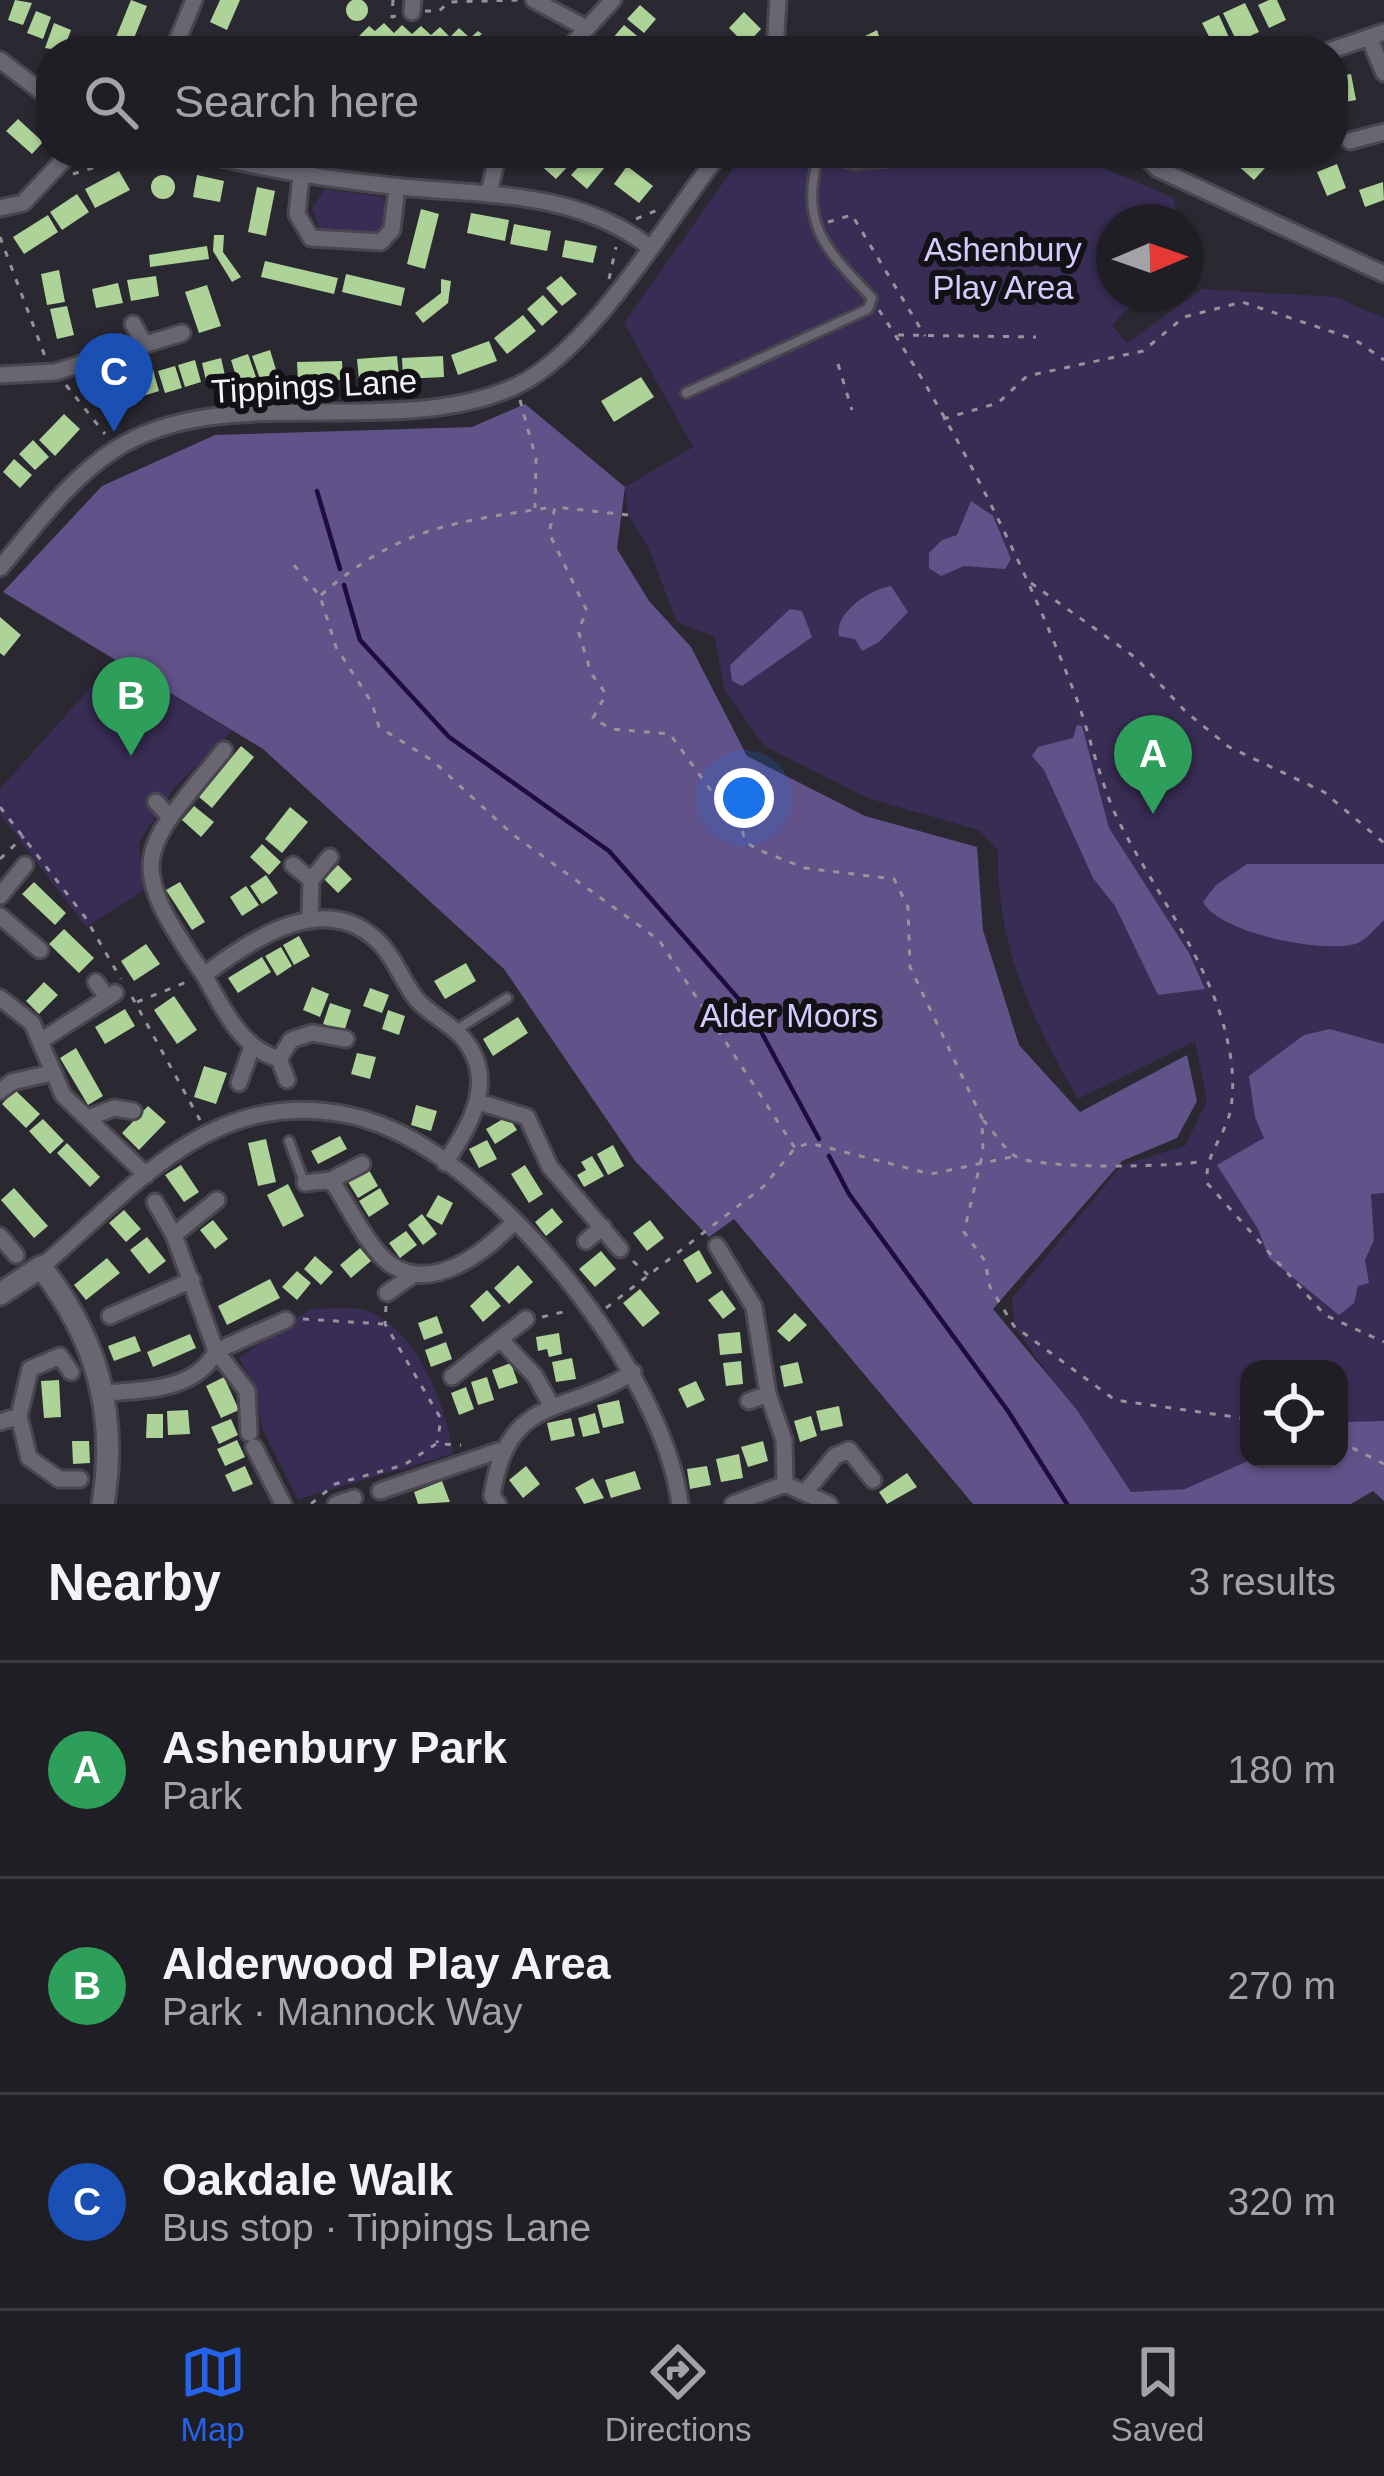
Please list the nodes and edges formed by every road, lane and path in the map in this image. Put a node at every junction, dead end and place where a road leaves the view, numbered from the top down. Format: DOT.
graph roads {
  1 [pos="194,0"];
  2 [pos="392,0"];
  3 [pos="518,0"];
  4 [pos="534,0"];
  5 [pos="613,0"];
  6 [pos="778,0"];
  7 [pos="413,6"];
  8 [pos="584,27"];
  9 [pos="1377,35"];
  10 [pos="179,36"];
  11 [pos="577,36"];
  12 [pos="776,36"];
  13 [pos="1348,45"];
  14 [pos="0,60"];
  15 [pos="1384,73"];
  16 [pos="36,88"];
  17 [pos="1384,132"];
  18 [pos="1350,141"];
  19 [pos="57,168"];
  20 [pos="92,168"];
  21 [pos="266,168"];
  22 [pos="495,168"];
  23 [pos="707,168"];
  24 [pos="816,168"];
  25 [pos="1156,168"];
  26 [pos="301,176"];
  27 [pos="44,183"];
  28 [pos="397,187"];
  29 [pos="489,194"];
  30 [pos="0,208"];
  31 [pos="813,226"];
  32 [pos="0,237"];
  33 [pos="647,246"];
  34 [pos="1384,274"];
  35 [pos="872,298"];
  36 [pos="133,324"];
  37 [pos="182,333"];
  38 [pos="896,335"];
  39 [pos="925,336"];
  40 [pos="1036,337"];
  41 [pos="144,343"];
  42 [pos="1384,360"];
  43 [pos="838,364"];
  44 [pos="55,372"];
  45 [pos="0,375"];
  46 [pos="517,385"];
  47 [pos="686,393"];
  48 [pos="852,410"];
  49 [pos="943,419"];
  50 [pos="115,449"];
  51 [pos="555,507"];
  52 [pos="535,510"];
  53 [pos="628,514"];
  54 [pos="294,565"];
  55 [pos="0,568"];
  56 [pos="1026,580"];
  57 [pos="320,596"];
  58 [pos="224,750"];
  59 [pos="156,802"];
  60 [pos="0,807"];
  61 [pos="169,816"];
  62 [pos="24,836"];
  63 [pos="1384,843"];
  64 [pos="330,856"];
  65 [pos="0,860"];
  66 [pos="25,865"];
  67 [pos="293,865"];
  68 [pos="311,880"];
  69 [pos="0,896"];
  70 [pos="0,916"];
  71 [pos="310,919"];
  72 [pos="40,950"];
  73 [pos="204,975"];
  74 [pos="96,982"];
  75 [pos="0,998"];
  76 [pos="506,998"];
  77 [pos="135,1003"];
  78 [pos="455,1031"];
  79 [pos="346,1039"];
  80 [pos="42,1040"];
  81 [pos="253,1047"];
  82 [pos="279,1059"];
  83 [pos="51,1073"];
  84 [pos="287,1080"];
  85 [pos="239,1083"];
  86 [pos="0,1091"];
  87 [pos="479,1102"];
  88 [pos="133,1112"];
  89 [pos="88,1118"];
  90 [pos="982,1118"];
  91 [pos="206,1132"];
  92 [pos="289,1141"];
  93 [pos="795,1148"];
  94 [pos="1016,1156"];
  95 [pos="1205,1161"];
  96 [pos="445,1163"];
  97 [pos="362,1164"];
  98 [pos="979,1165"];
  99 [pos="146,1175"];
  100 [pos="331,1180"];
  101 [pos="304,1183"];
  102 [pos="218,1200"];
  103 [pos="155,1202"];
  104 [pos="513,1223"];
  105 [pos="603,1228"];
  106 [pos="174,1235"];
  107 [pos="0,1236"];
  108 [pos="586,1240"];
  109 [pos="717,1246"];
  110 [pos="620,1250"];
  111 [pos="16,1255"];
  112 [pos="40,1267"];
  113 [pos="413,1275"];
  114 [pos="650,1276"];
  115 [pos="192,1280"];
  116 [pos="387,1292"];
  117 [pos="0,1294"];
  118 [pos="591,1311"];
  119 [pos="110,1316"];
  120 [pos="526,1319"];
  121 [pos="286,1320"];
  122 [pos="385,1324"];
  123 [pos="500,1339"];
  124 [pos="1384,1342"];
  125 [pos="216,1351"];
  126 [pos="71,1372"];
  127 [pos="633,1372"];
  128 [pos="452,1377"];
  129 [pos="104,1394"];
  130 [pos="768,1394"];
  131 [pos="749,1401"];
  132 [pos="551,1406"];
  133 [pos="19,1416"];
  134 [pos="1240,1418"];
  135 [pos="0,1422"];
  136 [pos="436,1444"];
  137 [pos="1348,1446"];
  138 [pos="498,1451"];
  139 [pos="1383,1463"];
  140 [pos="80,1479"];
  141 [pos="873,1480"];
  142 [pos="785,1484"];
  143 [pos="806,1490"];
  144 [pos="380,1491"];
  145 [pos="354,1498"];
  146 [pos="103,1504"];
  147 [pos="284,1504"];
  148 [pos="311,1504"];
  149 [pos="336,1504"];
  150 [pos="498,1504"];
  151 [pos="680,1504"];
  152 [pos="734,1504"];
  153 [pos="829,1504"];
  1 -- 10 [label="street"];
  2 -- 7 [label="path"];
  3 -- 7 [label="path"];
  4 -- 8 [label="street"];
  5 -- 8 [label="street"];
  6 -- 12 [label="street"];
  8 -- 11 [label="street"];
  9 -- 13 [label="street"];
  9 -- 15 [label="street"];
  14 -- 16 [label="street"];
  17 -- 18 [label="street"];
  19 -- 27 [label="street"];
  20 -- 27 [label="path"];
  21 -- 26 [label="street"];
  22 -- 29 [label="street"];
  23 -- 33 [label="street, Tippings Lane"];
  24 -- 31 [label="lane"];
  25 -- 34 [label="street"];
  26 -- 28 [label="street"];
  26 -- 28 [label="street"];
  27 -- 30 [label="street"];
  28 -- 29 [label="street"];
  29 -- 33 [label="street"];
  31 -- 35 [label="lane"];
  31 -- 39 [label="path"];
  32 -- 44 [label="path"];
  33 -- 46 [label="street, Tippings Lane"];
  35 -- 38 [label="path"];
  35 -- 47 [label="lane"];
  36 -- 41 [label="street"];
  37 -- 41 [label="street"];
  38 -- 39 [label="path"];
  38 -- 49 [label="path"];
  39 -- 40 [label="path"];
  41 -- 44 [label="street"];
  42 -- 49 [label="path"];
  43 -- 48 [label="path"];
  44 -- 45 [label="street"];
  44 -- 50 [label="path"];
  46 -- 50 [label="street, Tippings Lane"];
  46 -- 52 [label="path"];
  49 -- 56 [label="path"];
  50 -- 55 [label="street, Tippings Lane"];
  51 -- 52 [label="path"];
  51 -- 53 [label="path"];
  51 -- 90 [label="path"];
  52 -- 57 [label="path"];
  54 -- 57 [label="path"];
  56 -- 63 [label="path"];
  56 -- 95 [label="path"];
  57 -- 93 [label="path"];
  58 -- 61 [label="street"];
  59 -- 61 [label="street"];
  60 -- 62 [label="path"];
  61 -- 73 [label="street"];
  62 -- 65 [label="path"];
  62 -- 77 [label="path"];
  64 -- 68 [label="street"];
  66 -- 69 [label="street"];
  67 -- 68 [label="street"];
  68 -- 71 [label="street"];
  70 -- 72 [label="street"];
  71 -- 73 [label="street"];
  71 -- 78 [label="street"];
  73 -- 77 [label="path"];
  73 -- 81 [label="street"];
  74 -- 80 [label="street"];
  75 -- 80 [label="street"];
  76 -- 78 [label="lane"];
  77 -- 91 [label="path"];
  78 -- 87 [label="street"];
  79 -- 82 [label="street"];
  80 -- 83 [label="street"];
  81 -- 82 [label="street"];
  81 -- 85 [label="street"];
  82 -- 84 [label="street"];
  83 -- 86 [label="street"];
  83 -- 89 [label="street"];
  87 -- 96 [label="street"];
  87 -- 105 [label="street"];
  88 -- 89 [label="street"];
  89 -- 99 [label="street"];
  90 -- 94 [label="path"];
  90 -- 98 [label="path"];
  91 -- 96 [label="street"];
  91 -- 99 [label="street"];
  92 -- 101 [label="lane"];
  93 -- 98 [label="path"];
  93 -- 114 [label="path"];
  94 -- 95 [label="path"];
  94 -- 98 [label="path"];
  95 -- 124 [label="path"];
  96 -- 104 [label="street"];
  97 -- 100 [label="street"];
  98 -- 134 [label="path"];
  99 -- 112 [label="street"];
  100 -- 101 [label="street"];
  100 -- 113 [label="street"];
  102 -- 106 [label="street"];
  103 -- 106 [label="street"];
  104 -- 113 [label="street"];
  104 -- 118 [label="street"];
  105 -- 108 [label="street"];
  105 -- 110 [label="street"];
  106 -- 115 [label="street"];
  107 -- 111 [label="street"];
  109 -- 130 [label="street"];
  110 -- 114 [label="path"];
  112 -- 117 [label="street"];
  112 -- 129 [label="street"];
  113 -- 116 [label="street"];
  114 -- 118 [label="path"];
  115 -- 119 [label="street"];
  115 -- 125 [label="street"];
  116 -- 122 [label="path"];
  118 -- 120 [label="path"];
  118 -- 127 [label="street"];
  120 -- 123 [label="street"];
  121 -- 122 [label="path"];
  121 -- 125 [label="street"];
  122 -- 136 [label="path"];
  123 -- 128 [label="street"];
  123 -- 132 [label="street"];
  125 -- 129 [label="street"];
  125 -- 147 [label="street"];
  126 -- 133 [label="street"];
  127 -- 132 [label="street"];
  127 -- 151 [label="street"];
  129 -- 146 [label="street"];
  130 -- 131 [label="street"];
  130 -- 142 [label="street"];
  132 -- 138 [label="street"];
  133 -- 135 [label="street"];
  133 -- 140 [label="street"];
  136 -- 138 [label="path"];
  136 -- 148 [label="path"];
  137 -- 139 [label="path"];
  138 -- 144 [label="street"];
  138 -- 150 [label="street"];
  141 -- 143 [label="street"];
  142 -- 143 [label="street"];
  142 -- 152 [label="street"];
  143 -- 153 [label="street"];
  145 -- 149 [label="street"];
}
